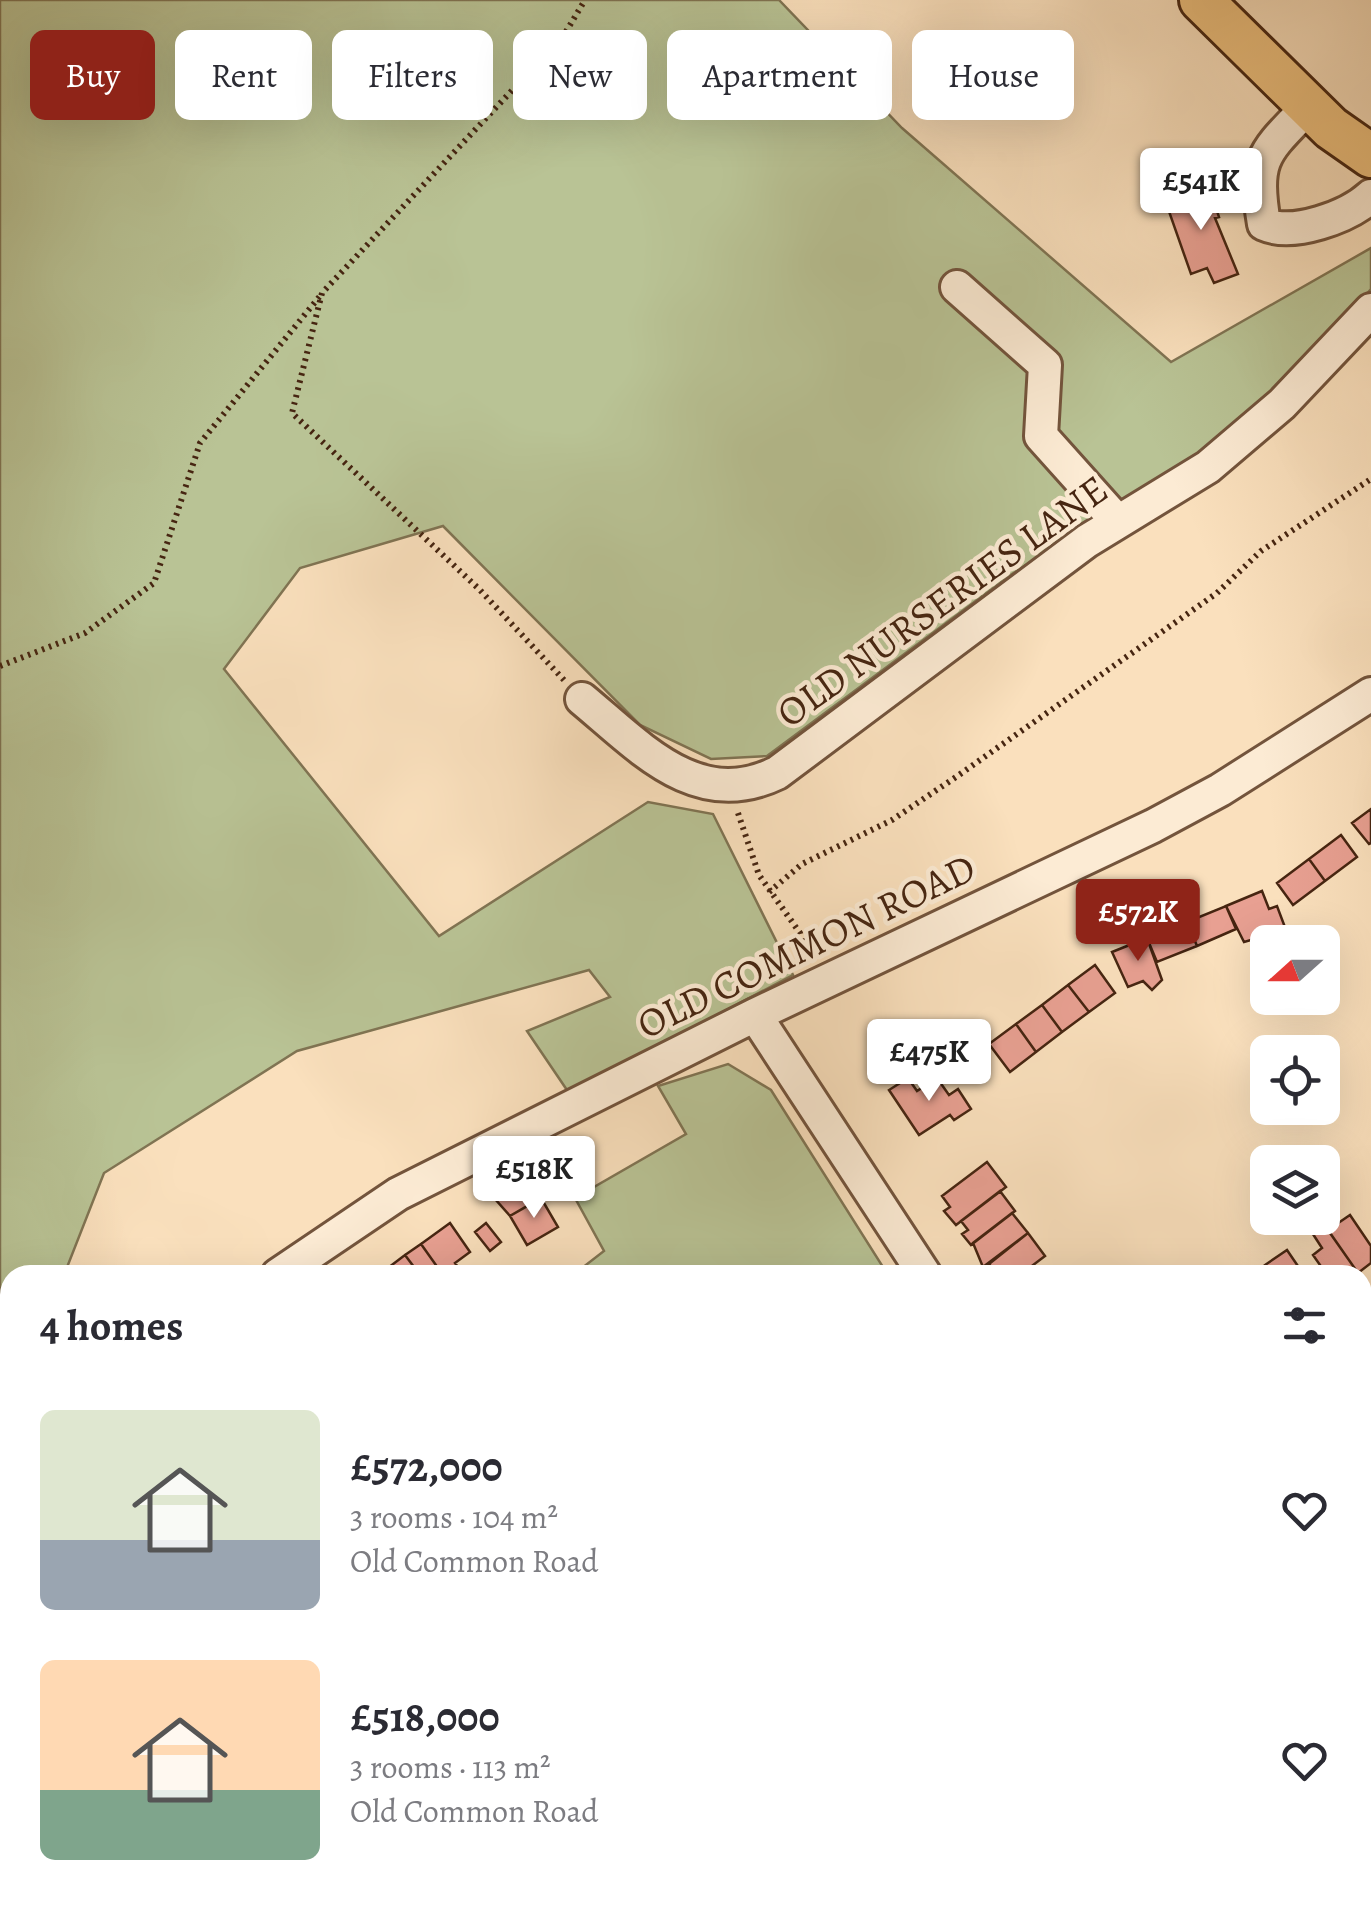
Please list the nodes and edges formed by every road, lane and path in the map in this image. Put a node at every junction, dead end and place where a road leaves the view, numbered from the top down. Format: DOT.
graph roads {
  1 [pos="585,0"];
  2 [pos="1200,0"];
  3 [pos="1309,106"];
  4 [pos="1371,156"];
  5 [pos="1371,196"];
  6 [pos="958,287"];
  7 [pos="322,292"];
  8 [pos="1371,310"];
  9 [pos="1371,478"];
  10 [pos="1118,522"];
  11 [pos="0,666"];
  12 [pos="1371,694"];
  13 [pos="582,699"];
  14 [pos="730,788"];
  15 [pos="769,892"];
  16 [pos="814,987"];
  17 [pos="754,1015"];
  18 [pos="293,1265"];
  19 [pos="918,1265"];
  1 -- 7 [label="path"];
  2 -- 3 [label="main road"];
  3 -- 4 [label="main road"];
  3 -- 5 [label="street"];
  6 -- 10 [label="street"];
  7 -- 11 [label="path"];
  7 -- 13 [label="path"];
  8 -- 10 [label="street, OLD NURSERIES LANE"];
  9 -- 15 [label="path"];
  10 -- 14 [label="street, OLD NURSERIES LANE"];
  12 -- 16 [label="street, OLD COMMON ROAD"];
  13 -- 14 [label="street"];
  14 -- 15 [label="path"];
  15 -- 16 [label="path"];
  16 -- 17 [label="street, OLD COMMON ROAD"];
  17 -- 18 [label="street, OLD COMMON ROAD"];
  17 -- 19 [label="street"];
}
